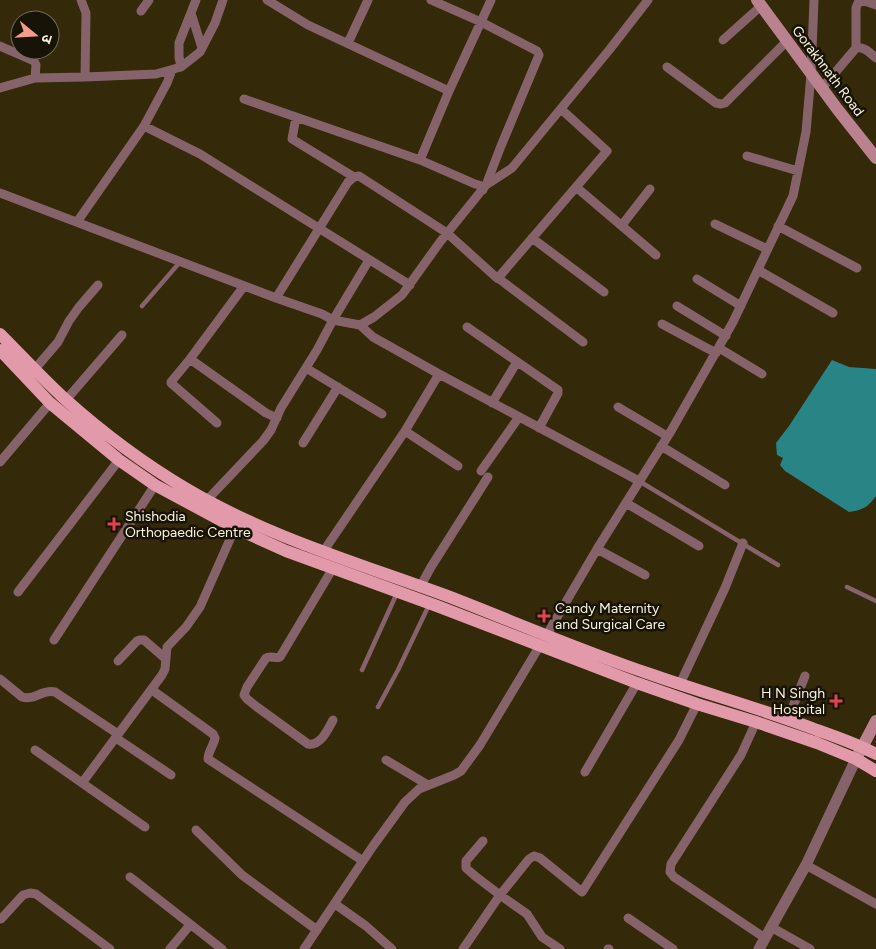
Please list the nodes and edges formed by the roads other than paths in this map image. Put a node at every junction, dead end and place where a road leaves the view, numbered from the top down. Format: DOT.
graph roads {
  1 [pos="81,0"];
  2 [pos="149,0"];
  3 [pos="196,0"];
  4 [pos="223,0"];
  5 [pos="267,0"];
  6 [pos="368,0"];
  7 [pos="431,0"];
  8 [pos="491,0"];
  9 [pos="648,0"];
  10 [pos="814,0"];
  11 [pos="759,3"];
  12 [pos="876,5"];
  13 [pos="141,11"];
  14 [pos="191,13"];
  15 [pos="481,22"];
  16 [pos="723,40"];
  17 [pos="787,41"];
  18 [pos="348,43"];
  19 [pos="0,46"];
  20 [pos="202,48"];
  21 [pos="856,48"];
  22 [pos="876,58"];
  23 [pos="667,67"];
  24 [pos="177,68"];
  25 [pos="811,74"];
  26 [pos="85,77"];
  27 [pos="34,78"];
  28 [pos="0,88"];
  29 [pos="822,88"];
  30 [pos="449,91"];
  31 [pos="244,99"];
  32 [pos="561,109"];
  33 [pos="296,117"];
  34 [pos="144,126"];
  35 [pos="747,156"];
  36 [pos="876,158"];
  37 [pos="420,160"];
  38 [pos="798,171"];
  39 [pos="354,176"];
  40 [pos="576,187"];
  41 [pos="484,188"];
  42 [pos="650,189"];
  43 [pos="0,193"];
  44 [pos="77,222"];
  45 [pos="715,224"];
  46 [pos="622,225"];
  47 [pos="778,226"];
  48 [pos="319,228"];
  49 [pos="448,233"];
  50 [pos="532,238"];
  51 [pos="767,249"];
  52 [pos="656,255"];
  53 [pos="369,260"];
  54 [pos="180,262"];
  55 [pos="857,268"];
  56 [pos="758,270"];
  57 [pos="498,279"];
  58 [pos="696,279"];
  59 [pos="98,285"];
  60 [pos="410,285"];
  61 [pos="244,286"];
  62 [pos="604,292"];
  63 [pos="276,298"];
  64 [pos="142,306"];
  65 [pos="676,306"];
  66 [pos="741,306"];
  67 [pos="833,313"];
  68 [pos="333,320"];
  69 [pos="662,324"];
  70 [pos="360,325"];
  71 [pos="467,327"];
  72 [pos="0,334"];
  73 [pos="122,335"];
  74 [pos="726,336"];
  75 [pos="583,342"];
  76 [pos="0,350"];
  77 [pos="717,351"];
  78 [pos="190,359"];
  79 [pos="517,362"];
  80 [pos="306,368"];
  81 [pos="34,370"];
  82 [pos="439,374"];
  83 [pos="762,374"];
  84 [pos="338,387"];
  85 [pos="66,400"];
  86 [pos="492,403"];
  87 [pos="50,404"];
  88 [pos="618,407"];
  89 [pos="382,414"];
  90 [pos="518,417"];
  91 [pos="276,418"];
  92 [pos="218,424"];
  93 [pos="539,428"];
  94 [pos="404,431"];
  95 [pos="667,436"];
  96 [pos="303,443"];
  97 [pos="662,446"];
  98 [pos="119,460"];
  99 [pos="0,462"];
  100 [pos="458,466"];
  101 [pos="639,481"];
  102 [pos="155,485"];
  103 [pos="725,485"];
  104 [pos="208,500"];
  105 [pos="626,503"];
  106 [pos="235,528"];
  107 [pos="743,543"];
  108 [pos="699,546"];
  109 [pos="597,549"];
  110 [pos="323,552"];
  111 [pos="778,564"];
  112 [pos="333,568"];
  113 [pos="645,575"];
  114 [pos="420,587"];
  115 [pos="847,587"];
  116 [pos="18,592"];
  117 [pos="398,592"];
  118 [pos="876,601"];
  119 [pos="430,604"];
  120 [pos="54,640"];
  121 [pos="542,641"];
  122 [pos="166,659"];
  123 [pos="118,662"];
  124 [pos="362,670"];
  125 [pos="805,676"];
  126 [pos="0,679"];
  127 [pos="637,683"];
  128 [pos="680,684"];
  129 [pos="152,690"];
  130 [pos="697,704"];
  131 [pos="378,707"];
  132 [pos="788,719"];
  133 [pos="333,720"];
  134 [pos="876,721"];
  135 [pos="756,722"];
  136 [pos="117,736"];
  137 [pos="862,747"];
  138 [pos="35,750"];
  139 [pos="876,754"];
  140 [pos="856,759"];
  141 [pos="386,760"];
  142 [pos="876,771"];
  143 [pos="585,772"];
  144 [pos="171,775"];
  145 [pos="82,783"];
  146 [pos="428,785"];
  147 [pos="145,827"];
  148 [pos="196,830"];
  149 [pos="483,841"];
  150 [pos="363,861"];
  151 [pos="806,865"];
  152 [pos="130,878"];
  153 [pos="500,895"];
  154 [pos="334,904"];
  155 [pos="876,904"];
  156 [pos="628,918"];
  157 [pos="1,919"];
  158 [pos="190,925"];
  159 [pos="771,927"];
  160 [pos="317,930"];
  161 [pos="765,938"];
  162 [pos="217,948"];
  163 [pos="110,949"];
  164 [pos="170,949"];
  165 [pos="304,949"];
  166 [pos="392,949"];
  167 [pos="463,949"];
  168 [pos="560,949"];
  169 [pos="673,949"];
  170 [pos="759,949"];
  171 [pos="810,949"];
  1 -- 26 [label="street"];
  2 -- 13 [label="street"];
  3 -- 14 [label="street"];
  4 -- 20 [label="street"];
  5 -- 18 [label="street"];
  6 -- 18 [label="street"];
  7 -- 15 [label="street"];
  8 -- 15 [label="street"];
  9 -- 32 [label="street"];
  10 -- 25 [label="street"];
  11 -- 16 [label="street"];
  11 -- 17 [label="main road, Gorakhnath Road"];
  12 -- 21 [label="street"];
  14 -- 20 [label="street"];
  14 -- 24 [label="street"];
  15 -- 30 [label="street"];
  15 -- 41 [label="street"];
  17 -- 23 [label="street"];
  17 -- 25 [label="main road, Gorakhnath Road"];
  18 -- 30 [label="street"];
  19 -- 27 [label="street"];
  20 -- 24 [label="street"];
  21 -- 22 [label="street"];
  21 -- 29 [label="street"];
  24 -- 26 [label="street"];
  24 -- 34 [label="street"];
  25 -- 29 [label="main road, Gorakhnath Road"];
  25 -- 38 [label="street"];
  26 -- 27 [label="street"];
  27 -- 28 [label="street"];
  29 -- 36 [label="main road, Gorakhnath Road"];
  30 -- 37 [label="street"];
  31 -- 33 [label="street"];
  32 -- 40 [label="street"];
  32 -- 41 [label="street"];
  33 -- 37 [label="street"];
  33 -- 39 [label="street"];
  34 -- 44 [label="street"];
  34 -- 48 [label="street"];
  35 -- 38 [label="street"];
  37 -- 41 [label="street"];
  38 -- 47 [label="street"];
  39 -- 48 [label="street"];
  39 -- 49 [label="street"];
  40 -- 46 [label="street"];
  40 -- 50 [label="street"];
  41 -- 49 [label="street"];
  42 -- 46 [label="street"];
  43 -- 44 [label="street"];
  44 -- 54 [label="street"];
  45 -- 51 [label="street"];
  46 -- 52 [label="street"];
  47 -- 51 [label="street"];
  47 -- 55 [label="street"];
  48 -- 53 [label="street"];
  48 -- 63 [label="street"];
  49 -- 57 [label="street"];
  49 -- 60 [label="street"];
  50 -- 57 [label="street"];
  50 -- 62 [label="street"];
  51 -- 56 [label="street"];
  53 -- 60 [label="street"];
  53 -- 68 [label="street"];
  54 -- 61 [label="street"];
  54 -- 64 [label="lane"];
  56 -- 66 [label="street"];
  56 -- 67 [label="street"];
  57 -- 75 [label="street"];
  58 -- 66 [label="street"];
  59 -- 81 [label="street"];
  60 -- 70 [label="street"];
  61 -- 63 [label="street"];
  61 -- 78 [label="street"];
  63 -- 68 [label="street"];
  65 -- 74 [label="street"];
  66 -- 74 [label="street"];
  68 -- 70 [label="street"];
  68 -- 80 [label="street"];
  69 -- 77 [label="street"];
  70 -- 82 [label="street"];
  71 -- 79 [label="street"];
  72 -- 81 [label="main road"];
  73 -- 85 [label="street"];
  74 -- 77 [label="street"];
  76 -- 87 [label="main road"];
  77 -- 83 [label="street"];
  77 -- 95 [label="street"];
  78 -- 91 [label="street"];
  78 -- 92 [label="street"];
  79 -- 86 [label="street"];
  79 -- 93 [label="street"];
  80 -- 84 [label="street"];
  80 -- 91 [label="street"];
  81 -- 85 [label="main road"];
  82 -- 86 [label="street"];
  82 -- 94 [label="street"];
  84 -- 89 [label="street"];
  84 -- 96 [label="street"];
  85 -- 104 [label="main road"];
  86 -- 90 [label="street"];
  87 -- 98 [label="main road"];
  87 -- 99 [label="street"];
  88 -- 95 [label="street"];
  90 -- 93 [label="street"];
  90 -- 114 [label="street"];
  91 -- 104 [label="street"];
  93 -- 101 [label="street"];
  94 -- 100 [label="street"];
  94 -- 110 [label="street"];
  95 -- 97 [label="street"];
  97 -- 101 [label="street"];
  97 -- 103 [label="street"];
  98 -- 102 [label="main road"];
  98 -- 116 [label="street"];
  101 -- 105 [label="street"];
  101 -- 107 [label="lane"];
  102 -- 106 [label="main road"];
  102 -- 120 [label="street"];
  104 -- 110 [label="main road"];
  105 -- 108 [label="street"];
  105 -- 109 [label="street"];
  106 -- 112 [label="main road"];
  106 -- 122 [label="street"];
  107 -- 111 [label="lane"];
  107 -- 128 [label="street"];
  109 -- 113 [label="street"];
  109 -- 121 [label="street"];
  110 -- 114 [label="main road"];
  112 -- 117 [label="main road"];
  112 -- 133 [label="street"];
  114 -- 121 [label="main road"];
  115 -- 118 [label="lane"];
  117 -- 119 [label="main road"];
  117 -- 124 [label="lane"];
  119 -- 121 [label="main road"];
  119 -- 131 [label="lane"];
  121 -- 127 [label="main road"];
  121 -- 128 [label="main road"];
  121 -- 146 [label="street"];
  122 -- 123 [label="street"];
  122 -- 129 [label="street"];
  125 -- 132 [label="street"];
  126 -- 136 [label="street"];
  127 -- 130 [label="main road"];
  127 -- 143 [label="street"];
  128 -- 132 [label="main road"];
  129 -- 136 [label="street"];
  129 -- 150 [label="street"];
  130 -- 135 [label="main road"];
  130 -- 153 [label="street"];
  132 -- 137 [label="main road"];
  134 -- 137 [label="main road"];
  135 -- 140 [label="main road"];
  135 -- 161 [label="street"];
  136 -- 144 [label="street"];
  136 -- 145 [label="street"];
  137 -- 139 [label="main road"];
  137 -- 140 [label="main road"];
  138 -- 145 [label="street"];
  140 -- 142 [label="main road"];
  140 -- 151 [label="street"];
  141 -- 146 [label="street"];
  145 -- 147 [label="street"];
  146 -- 150 [label="street"];
  148 -- 160 [label="street"];
  149 -- 153 [label="street"];
  150 -- 154 [label="street"];
  151 -- 155 [label="street"];
  151 -- 159 [label="street"];
  152 -- 158 [label="street"];
  153 -- 167 [label="street"];
  153 -- 168 [label="street"];
  154 -- 160 [label="street"];
  154 -- 166 [label="street"];
  156 -- 169 [label="street"];
  157 -- 163 [label="street"];
  158 -- 162 [label="street"];
  158 -- 164 [label="street"];
  159 -- 161 [label="street"];
  159 -- 171 [label="street"];
  160 -- 165 [label="street"];
  161 -- 170 [label="street"];
}
